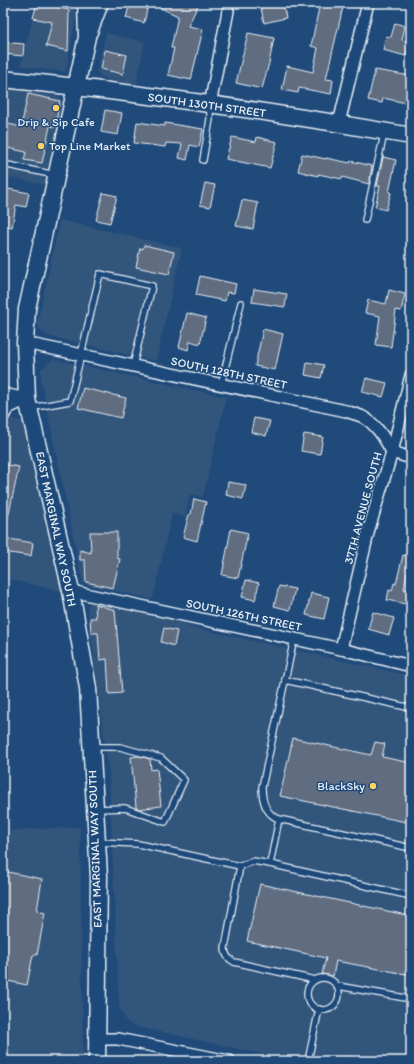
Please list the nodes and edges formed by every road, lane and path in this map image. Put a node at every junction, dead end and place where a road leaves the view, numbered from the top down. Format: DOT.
graph roads {
  1 [pos="86,3"];
  2 [pos="100,3"];
  3 [pos="368,3"];
  4 [pos="228,11"];
  5 [pos="87,37"];
  6 [pos="3,79"];
  7 [pos="76,87"];
  8 [pos="210,105"];
  9 [pos="339,123"];
  10 [pos="384,131"];
  11 [pos="411,136"];
  12 [pos="203,160"];
  13 [pos="3,164"];
  14 [pos="57,175"];
  15 [pos="365,220"];
  16 [pos="240,303"];
  17 [pos="25,343"];
  18 [pos="81,355"];
  19 [pos="134,366"];
  20 [pos="411,375"];
  21 [pos="221,385"];
  22 [pos="3,394"];
  23 [pos="28,404"];
  24 [pos="3,416"];
  25 [pos="392,452"];
  26 [pos="411,458"];
  27 [pos="71,591"];
  28 [pos="294,639"];
  29 [pos="341,649"];
  30 [pos="411,666"];
  31 [pos="285,680"];
  32 [pos="411,708"];
  33 [pos="92,747"];
  34 [pos="96,809"];
  35 [pos="279,819"];
  36 [pos="97,842"];
  37 [pos="411,848"];
  38 [pos="270,864"];
  39 [pos="240,866"];
  40 [pos="411,896"];
  41 [pos="315,980"];
  42 [pos="338,986"];
  43 [pos="411,999"];
  44 [pos="319,1009"];
  45 [pos="97,1039"];
  46 [pos="97,1061"];
  47 [pos="229,1061"];
  48 [pos="308,1061"];
  1 -- 5 [label="street, EAST MARGINAL WAY SOUTH"];
  2 -- 5 [label="street"];
  3 -- 9 [label="street"];
  4 -- 8 [label="street"];
  5 -- 7 [label="street, EAST MARGINAL WAY SOUTH"];
  6 -- 7 [label="street, SOUTH 130TH STREET"];
  7 -- 8 [label="street, SOUTH 130TH STREET"];
  7 -- 14 [label="street, EAST MARGINAL WAY SOUTH"];
  8 -- 9 [label="street, SOUTH 130TH STREET"];
  8 -- 12 [label="lane"];
  9 -- 10 [label="street, SOUTH 130TH STREET"];
  10 -- 11 [label="street, SOUTH 130TH STREET"];
  10 -- 15 [label="lane"];
  13 -- 14 [label="lane"];
  14 -- 17 [label="street, EAST MARGINAL WAY SOUTH"];
  16 -- 21 [label="lane"];
  17 -- 18 [label="street, SOUTH 128TH STREET"];
  17 -- 23 [label="street, EAST MARGINAL WAY SOUTH"];
  18 -- 19 [label="street, SOUTH 128TH STREET"];
  18 -- 19 [label="lane"];
  18 -- 23 [label="lane"];
  19 -- 21 [label="street, SOUTH 128TH STREET"];
  20 -- 25 [label="street, 37TH AVENUE SOUTH"];
  21 -- 25 [label="street, SOUTH 128TH STREET"];
  22 -- 23 [label="street"];
  23 -- 24 [label="street"];
  23 -- 27 [label="street, EAST MARGINAL WAY SOUTH"];
  25 -- 26 [label="street"];
  25 -- 29 [label="street, 37TH AVENUE SOUTH"];
  27 -- 28 [label="street, SOUTH 126TH STREET"];
  27 -- 33 [label="street, EAST MARGINAL WAY SOUTH"];
  28 -- 29 [label="street, SOUTH 126TH STREET"];
  28 -- 31 [label="lane"];
  29 -- 30 [label="street, SOUTH 126TH STREET"];
  31 -- 32 [label="lane"];
  31 -- 35 [label="lane"];
  33 -- 34 [label="street, EAST MARGINAL WAY SOUTH"];
  33 -- 34 [label="lane"];
  34 -- 36 [label="street, EAST MARGINAL WAY SOUTH"];
  35 -- 37 [label="lane"];
  35 -- 38 [label="lane"];
  36 -- 39 [label="lane"];
  36 -- 45 [label="street, EAST MARGINAL WAY SOUTH"];
  38 -- 39 [label="lane"];
  38 -- 40 [label="lane"];
  39 -- 41 [label="lane"];
  41 -- 42 [label="lane"];
  41 -- 44 [label="lane"];
  42 -- 43 [label="lane"];
  42 -- 44 [label="lane"];
  44 -- 48 [label="lane"];
  45 -- 46 [label="street, EAST MARGINAL WAY SOUTH"];
  45 -- 47 [label="street"];
}
